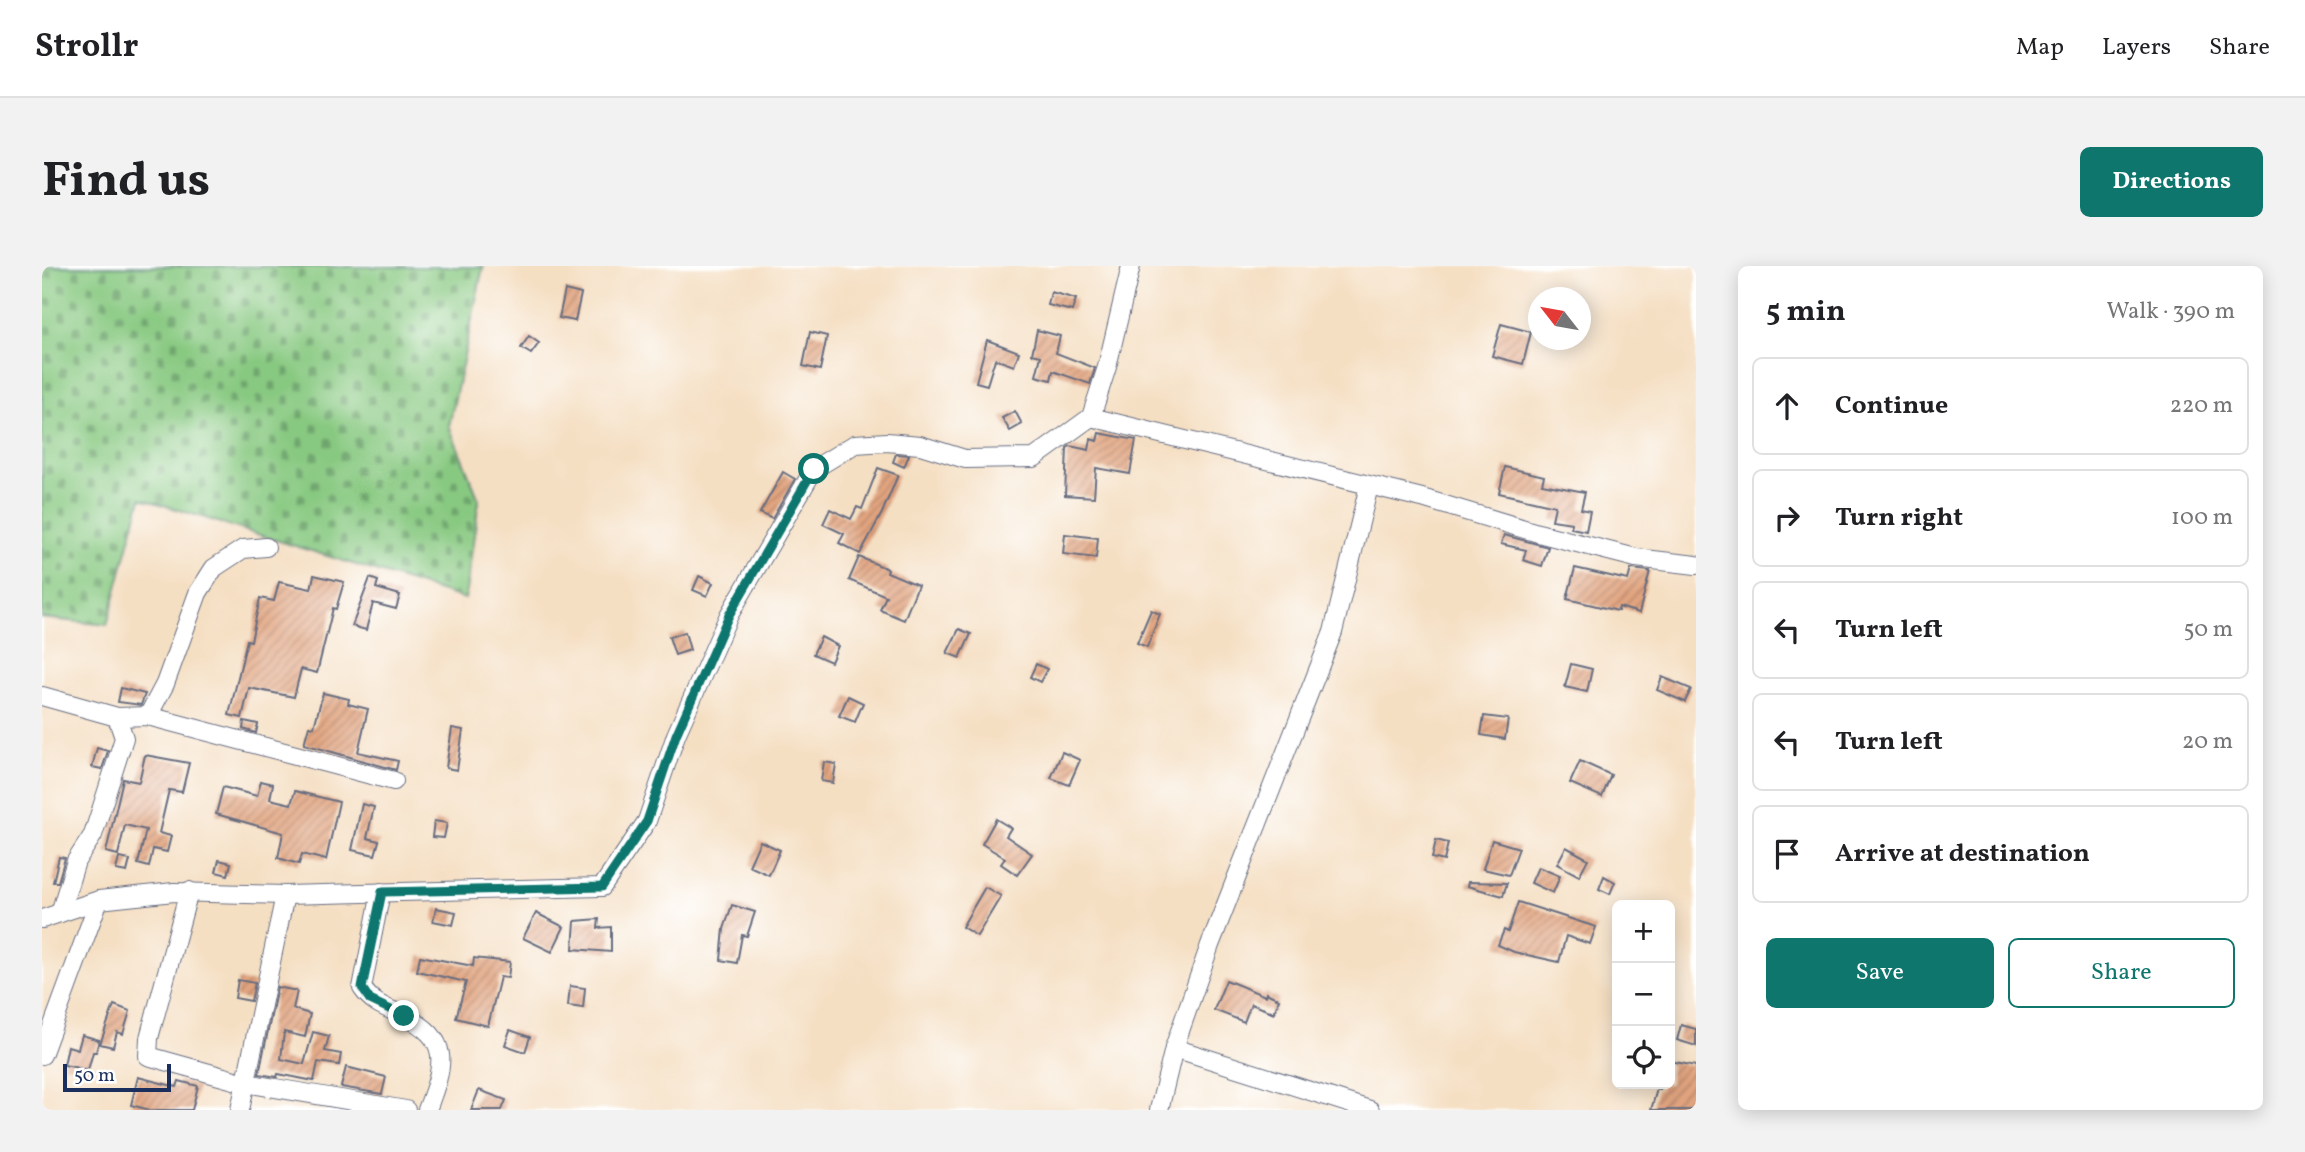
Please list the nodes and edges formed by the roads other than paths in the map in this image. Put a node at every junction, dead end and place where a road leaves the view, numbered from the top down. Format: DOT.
graph roads {
  1 [pos="1131,266"];
  2 [pos="1091,417"];
  3 [pos="1369,486"];
  4 [pos="266,547"];
  5 [pos="1696,565"];
  6 [pos="42,696"];
  7 [pos="148,716"];
  8 [pos="117,717"];
  9 [pos="394,781"];
  10 [pos="190,891"];
  11 [pos="382,892"];
  12 [pos="285,895"];
  13 [pos="99,900"];
  14 [pos="60,913"];
  15 [pos="42,919"];
  16 [pos="1174,1048"];
  17 [pos="42,1055"];
  18 [pos="245,1083"];
  19 [pos="240,1110"];
  20 [pos="406,1110"];
  21 [pos="428,1110"];
  22 [pos="1159,1110"];
  23 [pos="1370,1110"];
  1 -- 2 [label="street"];
  2 -- 3 [label="street"];
  2 -- 11 [label="street"];
  3 -- 5 [label="street"];
  3 -- 16 [label="street"];
  4 -- 7 [label="street"];
  6 -- 8 [label="street"];
  7 -- 8 [label="street"];
  7 -- 9 [label="street"];
  8 -- 14 [label="street"];
  10 -- 12 [label="street"];
  10 -- 13 [label="street"];
  10 -- 18 [label="street"];
  11 -- 12 [label="street"];
  11 -- 21 [label="street"];
  12 -- 18 [label="street"];
  13 -- 14 [label="street"];
  13 -- 17 [label="street"];
  14 -- 15 [label="street"];
  16 -- 22 [label="street"];
  16 -- 23 [label="street"];
  18 -- 19 [label="street"];
  18 -- 20 [label="street"];
}
